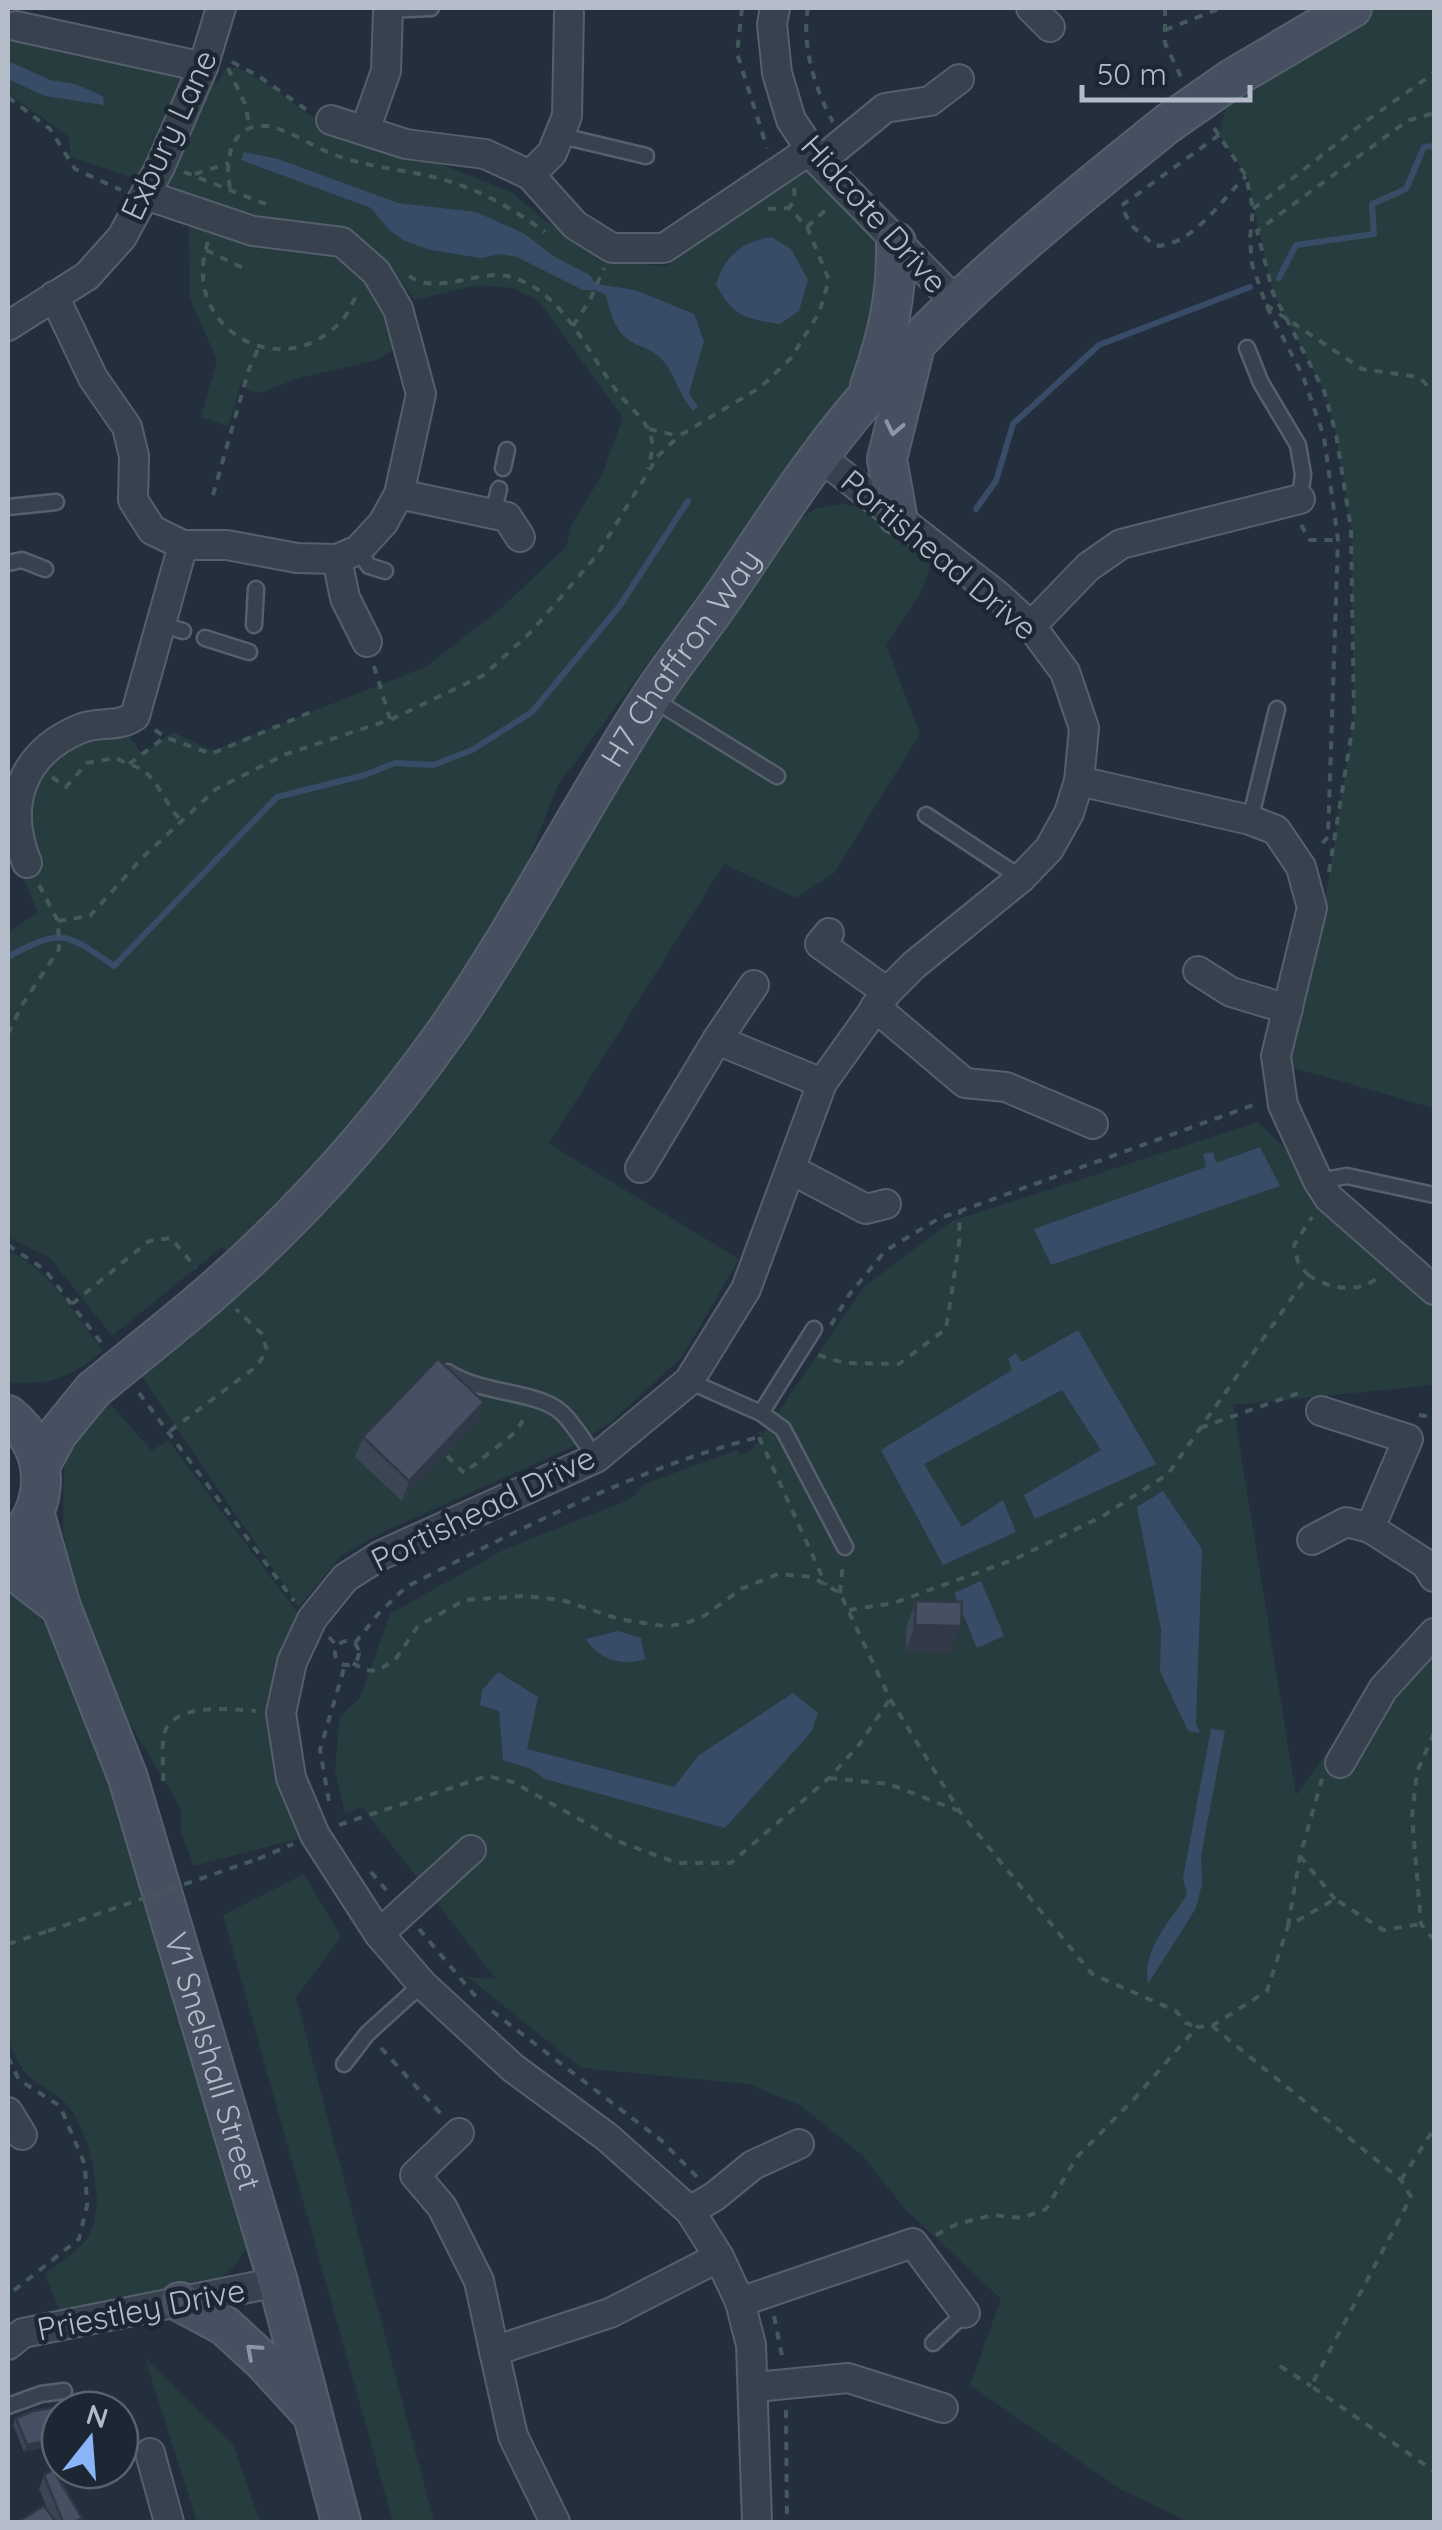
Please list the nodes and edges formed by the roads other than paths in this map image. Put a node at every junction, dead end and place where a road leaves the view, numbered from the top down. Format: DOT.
graph roads {
  1 [pos="222,8"];
  2 [pos="431,8"];
  3 [pos="775,8"];
  4 [pos="1352,8"];
  5 [pos="382,9"];
  6 [pos="571,9"];
  7 [pos="16,26"];
  8 [pos="216,67"];
  9 [pos="959,79"];
  10 [pos="331,120"];
  11 [pos="366,130"];
  12 [pos="562,136"];
  13 [pos="646,156"];
  14 [pos="814,156"];
  15 [pos="530,175"];
  16 [pos="144,199"];
  17 [pos="896,242"];
  18 [pos="54,296"];
  19 [pos="956,302"];
  20 [pos="8,326"];
  21 [pos="917,342"];
  22 [pos="1247,348"];
  23 [pos="866,398"];
  24 [pos="507,450"];
  25 [pos="819,456"];
  26 [pos="504,468"];
  27 [pos="398,494"];
  28 [pos="56,502"];
  29 [pos="1289,502"];
  30 [pos="8,507"];
  31 [pos="897,515"];
  32 [pos="520,537"];
  33 [pos="183,545"];
  34 [pos="348,554"];
  35 [pos="8,562"];
  36 [pos="46,569"];
  37 [pos="385,571"];
  38 [pos="256,589"];
  39 [pos="254,625"];
  40 [pos="1030,626"];
  41 [pos="204,638"];
  42 [pos="368,642"];
  43 [pos="249,652"];
  44 [pos="651,698"];
  45 [pos="1277,708"];
  46 [pos="777,776"];
  47 [pos="1079,780"];
  48 [pos="13,789"];
  49 [pos="926,815"];
  50 [pos="1250,820"];
  51 [pos="28,863"];
  52 [pos="1021,878"];
  53 [pos="829,932"];
  54 [pos="1199,969"];
  55 [pos="754,985"];
  56 [pos="881,1000"];
  57 [pos="1288,1009"];
  58 [pos="717,1040"];
  59 [pos="822,1083"];
  60 [pos="1094,1124"];
  61 [pos="640,1168"];
  62 [pos="792,1170"];
  63 [pos="1324,1190"];
  64 [pos="1434,1194"];
  65 [pos="886,1204"];
  66 [pos="1434,1290"];
  67 [pos="818,1334"];
  68 [pos="437,1360"];
  69 [pos="689,1381"];
  70 [pos="92,1390"];
  71 [pos="1322,1411"];
  72 [pos="8,1412"];
  73 [pos="765,1416"];
  74 [pos="596,1458"];
  75 [pos="41,1464"];
  76 [pos="35,1515"];
  77 [pos="1370,1528"];
  78 [pos="1312,1540"];
  79 [pos="8,1547"];
  80 [pos="845,1547"];
  81 [pos="8,1566"];
  82 [pos="1434,1577"];
  83 [pos="61,1607"];
  84 [pos="1434,1633"];
  85 [pos="1340,1763"];
  86 [pos="471,1850"];
  87 [pos="379,1934"];
  88 [pos="422,1984"];
  89 [pos="344,2064"];
  90 [pos="459,2133"];
  91 [pos="799,2144"];
  92 [pos="690,2210"];
  93 [pos="719,2257"];
  94 [pos="278,2282"];
  95 [pos="180,2302"];
  96 [pos="740,2302"];
  97 [pos="966,2313"];
  98 [pos="933,2343"];
  99 [pos="8,2344"];
  100 [pos="494,2350"];
  101 [pos="755,2387"];
  102 [pos="40,2394"];
  103 [pos="8,2406"];
  104 [pos="944,2408"];
  105 [pos="313,2416"];
  106 [pos="150,2453"];
  107 [pos="169,2522"];
  108 [pos="341,2522"];
  109 [pos="555,2522"];
  110 [pos="757,2522"];
  1 -- 8 [label="street, Exbury Lane"];
  2 -- 5 [label="lane"];
  3 -- 14 [label="street, Hidcote Drive"];
  4 -- 19 [label="street, H7 Chaffron Way, bridge"];
  5 -- 11 [label="street"];
  6 -- 12 [label="street"];
  7 -- 8 [label="street"];
  8 -- 16 [label="street, Exbury Lane"];
  9 -- 14 [label="street"];
  10 -- 11 [label="street"];
  11 -- 15 [label="street"];
  12 -- 13 [label="lane"];
  12 -- 15 [label="street"];
  14 -- 15 [label="street"];
  14 -- 17 [label="street, Hidcote Drive"];
  16 -- 18 [label="street, Exbury Lane"];
  16 -- 27 [label="street"];
  17 -- 19 [label="street, Hidcote Drive"];
  17 -- 23 [label="street"];
  18 -- 20 [label="street, Exbury Lane"];
  18 -- 33 [label="street"];
  19 -- 21 [label="street, H7 Chaffron Way"];
  21 -- 23 [label="street, H7 Chaffron Way"];
  21 -- 31 [label="street, one-way"];
  22 -- 29 [label="lane"];
  23 -- 25 [label="street, H7 Chaffron Way"];
  24 -- 26 [label="lane"];
  25 -- 31 [label="street, Portishead Drive"];
  25 -- 44 [label="street, H7 Chaffron Way"];
  27 -- 32 [label="street"];
  27 -- 34 [label="street"];
  28 -- 30 [label="lane"];
  29 -- 40 [label="street"];
  31 -- 40 [label="street, Portishead Drive"];
  33 -- 34 [label="street"];
  33 -- 48 [label="street"];
  34 -- 37 [label="lane"];
  34 -- 42 [label="street"];
  35 -- 36 [label="lane"];
  38 -- 39 [label="lane"];
  40 -- 47 [label="street, Portishead Drive"];
  41 -- 43 [label="lane"];
  44 -- 46 [label="lane"];
  44 -- 70 [label="street, H7 Chaffron Way, bridge"];
  45 -- 50 [label="lane"];
  47 -- 50 [label="street"];
  47 -- 52 [label="street, Portishead Drive"];
  48 -- 51 [label="street"];
  49 -- 52 [label="lane"];
  50 -- 57 [label="street"];
  52 -- 56 [label="street, Portishead Drive"];
  53 -- 56 [label="street"];
  54 -- 57 [label="street"];
  55 -- 58 [label="street"];
  56 -- 59 [label="street, Portishead Drive"];
  56 -- 60 [label="street"];
  57 -- 63 [label="street"];
  58 -- 59 [label="street"];
  58 -- 61 [label="street"];
  59 -- 62 [label="street, Portishead Drive"];
  62 -- 65 [label="street"];
  62 -- 69 [label="street, Portishead Drive"];
  63 -- 64 [label="lane"];
  63 -- 66 [label="street"];
  67 -- 73 [label="lane"];
  68 -- 74 [label="lane"];
  69 -- 73 [label="lane"];
  69 -- 74 [label="street, Portishead Drive"];
  70 -- 72 [label="street, H7 Chaffron Way"];
  70 -- 75 [label="street, H7 Chaffron Way"];
  71 -- 77 [label="street"];
  72 -- 75 [label="street"];
  73 -- 80 [label="lane"];
  74 -- 87 [label="street, Portishead Drive"];
  75 -- 76 [label="street"];
  76 -- 79 [label="street"];
  76 -- 83 [label="street, V1 Snelshall Street"];
  77 -- 78 [label="street"];
  77 -- 82 [label="street"];
  81 -- 83 [label="street"];
  83 -- 94 [label="street, V1 Snelshall Street"];
  84 -- 85 [label="street"];
  86 -- 87 [label="street"];
  87 -- 88 [label="street, Portishead Drive"];
  88 -- 89 [label="lane"];
  88 -- 92 [label="street, Portishead Drive"];
  90 -- 100 [label="street"];
  91 -- 92 [label="street"];
  92 -- 93 [label="street, Portishead Drive"];
  93 -- 96 [label="street, Portishead Drive"];
  93 -- 100 [label="street"];
  94 -- 95 [label="street, Priestley Drive"];
  94 -- 105 [label="street, V1 Snelshall Street"];
  95 -- 99 [label="street, Priestley Drive"];
  105 -- 95 [label="street, one-way"];
  96 -- 97 [label="street"];
  96 -- 101 [label="street, Portishead Drive"];
  97 -- 98 [label="lane"];
  100 -- 109 [label="street"];
  101 -- 104 [label="street"];
  101 -- 110 [label="street, Portishead Drive"];
  102 -- 103 [label="lane"];
  105 -- 108 [label="street, V1 Snelshall Street"];
  106 -- 107 [label="street"];
}
